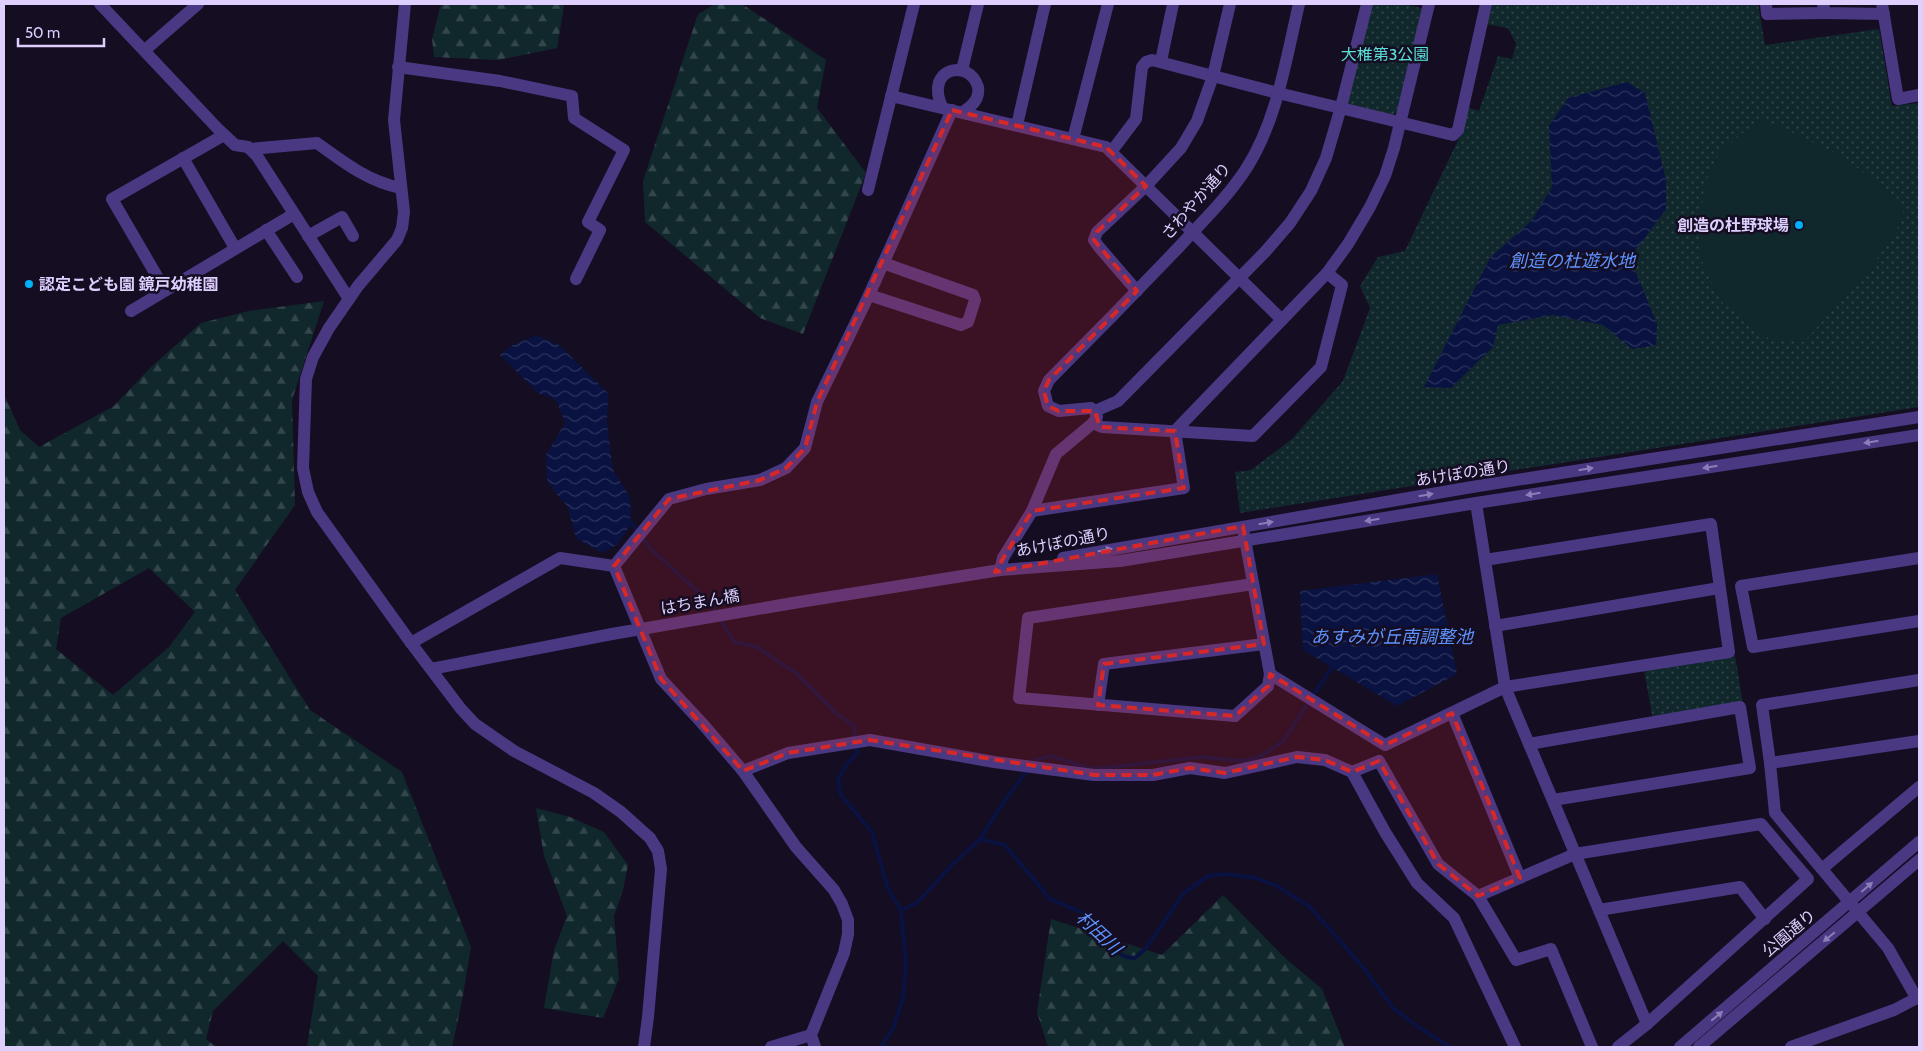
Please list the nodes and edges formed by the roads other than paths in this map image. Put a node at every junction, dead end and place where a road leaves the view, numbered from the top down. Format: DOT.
graph roads {
  1 [pos="100,4"];
  2 [pos="198,4"];
  3 [pos="405,4"];
  4 [pos="914,4"];
  5 [pos="978,4"];
  6 [pos="1045,4"];
  7 [pos="1108,4"];
  8 [pos="1173,4"];
  9 [pos="1230,4"];
  10 [pos="1299,4"];
  11 [pos="1366,4"];
  12 [pos="1429,4"];
  13 [pos="1486,4"];
  14 [pos="1766,4"];
  15 [pos="1824,8"];
  16 [pos="1883,9"];
  17 [pos="145,50"];
  18 [pos="1161,61"];
  19 [pos="398,67"];
  20 [pos="962,70"];
  21 [pos="1213,76"];
  22 [pos="1278,93"];
  23 [pos="1919,95"];
  24 [pos="891,96"];
  25 [pos="1341,107"];
  26 [pos="953,110"];
  27 [pos="1400,121"];
  28 [pos="1017,125"];
  29 [pos="224,134"];
  30 [pos="1074,138"];
  31 [pos="250,149"];
  32 [pos="1111,152"];
  33 [pos="183,158"];
  34 [pos="1146,186"];
  35 [pos="401,188"];
  36 [pos="868,190"];
  37 [pos="294,214"];
  38 [pos="266,230"];
  39 [pos="1192,233"];
  40 [pos="308,236"];
  41 [pos="353,236"];
  42 [pos="235,248"];
  43 [pos="883,263"];
  44 [pos="1327,273"];
  45 [pos="297,277"];
  46 [pos="1239,278"];
  47 [pos="576,279"];
  48 [pos="164,290"];
  49 [pos="1137,291"];
  50 [pos="869,295"];
  51 [pos="349,299"];
  52 [pos="131,311"];
  53 [pos="1282,320"];
  54 [pos="1094,417"];
  55 [pos="1919,417"];
  56 [pos="1175,431"];
  57 [pos="1919,435"];
  58 [pos="1476,503"];
  59 [pos="1032,511"];
  60 [pos="1243,526"];
  61 [pos="1245,540"];
  62 [pos="1919,558"];
  63 [pos="1485,560"];
  64 [pos="614,566"];
  65 [pos="1003,570"];
  66 [pos="1253,584"];
  67 [pos="1719,588"];
  68 [pos="1919,621"];
  69 [pos="1495,626"];
  70 [pos="411,643"];
  71 [pos="1264,644"];
  72 [pos="431,669"];
  73 [pos="1270,674"];
  74 [pos="1919,680"];
  75 [pos="1505,687"];
  76 [pos="1098,705"];
  77 [pos="1452,713"];
  78 [pos="1919,741"];
  79 [pos="1529,744"];
  80 [pos="1770,763"];
  81 [pos="743,771"];
  82 [pos="1352,772"];
  83 [pos="1919,787"];
  84 [pos="1553,800"];
  85 [pos="1919,842"];
  86 [pos="1575,854"];
  87 [pos="1919,860"];
  88 [pos="1822,868"];
  89 [pos="1520,878"];
  90 [pos="1478,896"];
  91 [pos="1851,902"];
  92 [pos="1599,910"];
  93 [pos="1859,912"];
  94 [pos="1765,919"];
  95 [pos="1918,998"];
  96 [pos="1646,1024"];
  97 [pos="813,1041"];
  98 [pos="644,1047"];
  99 [pos="771,1047"];
  100 [pos="1515,1047"];
  101 [pos="1592,1047"];
  102 [pos="1618,1047"];
  103 [pos="1680,1047"];
  104 [pos="1699,1047"];
  105 [pos="1791,1047"];
  1 -- 17 [label="street"];
  2 -- 17 [label="street"];
  3 -- 19 [label="street"];
  4 -- 24 [label="street"];
  5 -- 20 [label="street"];
  6 -- 28 [label="street"];
  7 -- 30 [label="street"];
  8 -- 18 [label="street"];
  9 -- 21 [label="street"];
  10 -- 22 [label="street, さわやか通り"];
  11 -- 25 [label="street"];
  12 -- 27 [label="street"];
  13 -- 27 [label="street"];
  14 -- 15 [label="street"];
  15 -- 16 [label="street"];
  16 -- 23 [label="street"];
  17 -- 29 [label="street"];
  18 -- 21 [label="street"];
  18 -- 32 [label="street"];
  19 -- 35 [label="street"];
  19 -- 47 [label="street"];
  20 -- 26 [label="street"];
  20 -- 26 [label="street"];
  21 -- 22 [label="street"];
  21 -- 34 [label="street"];
  22 -- 25 [label="street"];
  22 -- 39 [label="street, さわやか通り"];
  24 -- 26 [label="street"];
  24 -- 36 [label="street"];
  25 -- 27 [label="street"];
  25 -- 46 [label="street"];
  26 -- 28 [label="street"];
  26 -- 43 [label="street"];
  27 -- 44 [label="street"];
  28 -- 30 [label="street"];
  29 -- 31 [label="street"];
  29 -- 33 [label="street"];
  30 -- 32 [label="street"];
  31 -- 35 [label="street"];
  31 -- 37 [label="street"];
  32 -- 34 [label="street"];
  33 -- 42 [label="street"];
  33 -- 48 [label="street"];
  34 -- 39 [label="street"];
  34 -- 49 [label="street"];
  35 -- 51 [label="street"];
  37 -- 38 [label="street"];
  37 -- 40 [label="street"];
  38 -- 42 [label="street"];
  38 -- 45 [label="street"];
  39 -- 46 [label="street"];
  39 -- 49 [label="street, さわやか通り"];
  40 -- 41 [label="street"];
  40 -- 51 [label="street"];
  42 -- 48 [label="street"];
  43 -- 50 [label="street"];
  43 -- 50 [label="street"];
  44 -- 53 [label="street"];
  44 -- 56 [label="street"];
  46 -- 53 [label="street"];
  46 -- 54 [label="street"];
  48 -- 52 [label="street"];
  49 -- 54 [label="street, さわやか通り"];
  50 -- 64 [label="street"];
  51 -- 70 [label="street"];
  53 -- 56 [label="street"];
  54 -- 56 [label="street"];
  54 -- 59 [label="street"];
  60 -- 55 [label="street, あけぼの通り, one-way"];
  56 -- 59 [label="street"];
  57 -- 58 [label="street, あけぼの通り, one-way"];
  58 -- 61 [label="street, あけぼの通り, one-way"];
  58 -- 63 [label="street"];
  59 -- 65 [label="street"];
  60 -- 61 [label="street"];
  65 -- 60 [label="street, あけぼの通り, one-way"];
  61 -- 65 [label="street, あけぼの通り"];
  61 -- 66 [label="street"];
  62 -- 68 [label="street"];
  63 -- 67 [label="street"];
  63 -- 69 [label="street"];
  64 -- 70 [label="street"];
  64 -- 81 [label="street"];
  65 -- 72 [label="street, はちまん橋, bridge"];
  66 -- 71 [label="street"];
  66 -- 76 [label="street"];
  67 -- 69 [label="street"];
  67 -- 75 [label="street"];
  69 -- 75 [label="street"];
  70 -- 72 [label="street"];
  71 -- 73 [label="street"];
  71 -- 76 [label="street"];
  72 -- 98 [label="street"];
  73 -- 76 [label="street"];
  73 -- 77 [label="street"];
  74 -- 80 [label="street"];
  75 -- 77 [label="street"];
  75 -- 79 [label="street"];
  77 -- 89 [label="street"];
  78 -- 80 [label="street"];
  79 -- 84 [label="street"];
  79 -- 84 [label="street"];
  80 -- 88 [label="street"];
  81 -- 82 [label="street"];
  81 -- 97 [label="street"];
  82 -- 90 [label="street"];
  82 -- 100 [label="street"];
  83 -- 88 [label="street"];
  84 -- 86 [label="street"];
  91 -- 85 [label="street, 公園通り, one-way"];
  86 -- 89 [label="street"];
  86 -- 92 [label="street"];
  86 -- 94 [label="street"];
  87 -- 93 [label="street, 公園通り"];
  88 -- 91 [label="street"];
  89 -- 90 [label="street"];
  90 -- 101 [label="street"];
  91 -- 93 [label="street"];
  103 -- 91 [label="street, 公園通り, one-way"];
  92 -- 94 [label="street"];
  92 -- 96 [label="street"];
  93 -- 95 [label="street"];
  93 -- 104 [label="street, 公園通り, one-way"];
  94 -- 96 [label="street"];
  95 -- 105 [label="street"];
  96 -- 102 [label="street"];
  97 -- 99 [label="street"];
}
